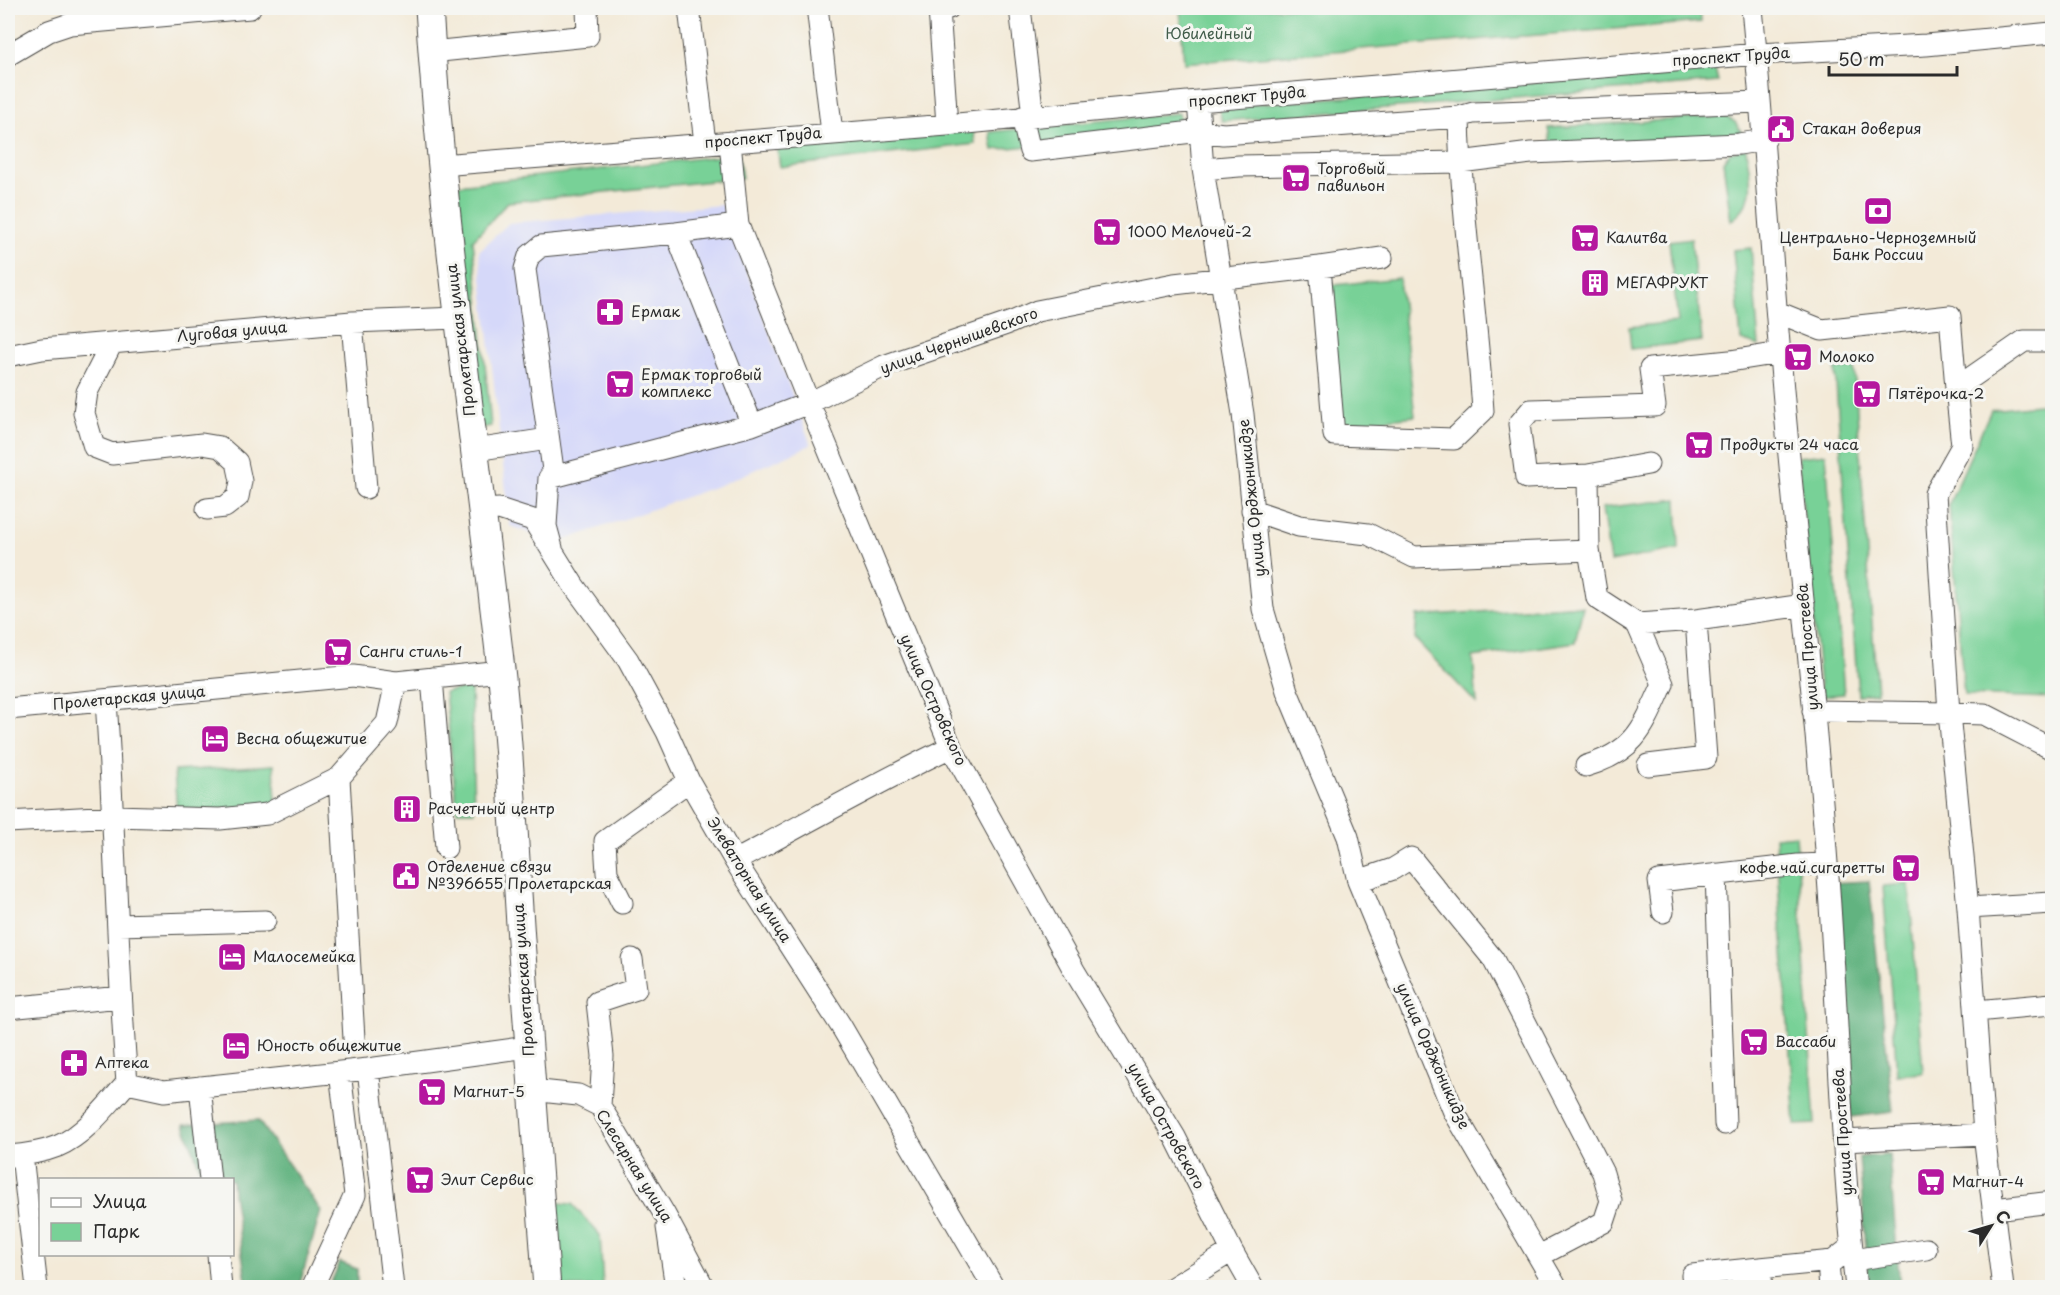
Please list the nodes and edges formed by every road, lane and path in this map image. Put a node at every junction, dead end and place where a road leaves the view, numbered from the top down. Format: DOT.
graph roads {
  1 [pos="250,8"];
  2 [pos="429,8"];
  3 [pos="587,8"];
  4 [pos="689,8"];
  5 [pos="949,8"];
  6 [pos="1020,8"];
  7 [pos="1752,8"];
  8 [pos="818,15"];
  9 [pos="2052,33"];
  10 [pos="431,52"];
  11 [pos="1758,54"];
  12 [pos="8,56"];
  13 [pos="1198,101"];
  14 [pos="1760,102"];
  15 [pos="1027,117"];
  16 [pos="1459,117"];
  17 [pos="947,124"];
  18 [pos="1200,131"];
  19 [pos="832,133"];
  20 [pos="1765,140"];
  21 [pos="730,142"];
  22 [pos="705,143"];
  23 [pos="1460,162"];
  24 [pos="441,165"];
  25 [pos="1203,169"];
  26 [pos="738,225"];
  27 [pos="676,233"];
  28 [pos="1382,258"];
  29 [pos="1320,267"];
  30 [pos="1221,279"];
  31 [pos="1777,312"];
  32 [pos="458,318"];
  33 [pos="352,322"];
  34 [pos="2052,341"];
  35 [pos="112,343"];
  36 [pos="1780,353"];
  37 [pos="8,356"];
  38 [pos="1956,388"];
  39 [pos="809,403"];
  40 [pos="752,425"];
  41 [pos="548,439"];
  42 [pos="475,450"];
  43 [pos="1648,464"];
  44 [pos="1588,476"];
  45 [pos="554,477"];
  46 [pos="366,488"];
  47 [pos="207,509"];
  48 [pos="481,510"];
  49 [pos="1252,510"];
  50 [pos="552,548"];
  51 [pos="1589,550"];
  52 [pos="1804,605"];
  53 [pos="1696,620"];
  54 [pos="1637,624"];
  55 [pos="501,671"];
  56 [pos="432,678"];
  57 [pos="396,682"];
  58 [pos="106,700"];
  59 [pos="8,709"];
  60 [pos="1813,711"];
  61 [pos="1949,713"];
  62 [pos="951,747"];
  63 [pos="2052,749"];
  64 [pos="1648,765"];
  65 [pos="1586,766"];
  66 [pos="339,778"];
  67 [pos="689,781"];
  68 [pos="114,816"];
  69 [pos="8,822"];
  70 [pos="446,848"];
  71 [pos="735,861"];
  72 [pos="1827,864"];
  73 [pos="1716,874"];
  74 [pos="1358,881"];
  75 [pos="622,903"];
  76 [pos="2052,903"];
  77 [pos="1968,908"];
  78 [pos="1663,912"];
  79 [pos="264,921"];
  80 [pos="118,926"];
  81 [pos="632,959"];
  82 [pos="121,997"];
  83 [pos="2052,1004"];
  84 [pos="8,1008"];
  85 [pos="1976,1011"];
  86 [pos="354,1039"];
  87 [pos="528,1047"];
  88 [pos="368,1069"];
  89 [pos="340,1072"];
  90 [pos="127,1083"];
  91 [pos="200,1087"];
  92 [pos="531,1090"];
  93 [pos="600,1106"];
  94 [pos="1725,1124"];
  95 [pos="1984,1134"];
  96 [pos="1843,1141"];
  97 [pos="15,1155"];
  98 [pos="210,1178"];
  99 [pos="2052,1202"];
  100 [pos="1994,1209"];
  101 [pos="665,1215"];
  102 [pos="1926,1249"];
  103 [pos="1232,1251"];
  104 [pos="1852,1253"];
  105 [pos="218,1256"];
  106 [pos="1539,1256"];
  107 [pos="1828,1262"];
  108 [pos="1761,1278"];
  109 [pos="37,1287"];
  110 [pos="221,1287"];
  111 [pos="312,1287"];
  112 [pos="393,1287"];
  113 [pos="547,1287"];
  114 [pos="676,1287"];
  115 [pos="704,1287"];
  116 [pos="994,1287"];
  117 [pos="1172,1287"];
  118 [pos="1254,1287"];
  119 [pos="1557,1287"];
  120 [pos="1694,1287"];
  121 [pos="1830,1287"];
  122 [pos="1856,1287"];
  123 [pos="2003,1287"];
  1 -- 12 [label="street"];
  2 -- 10 [label="main road, Пролетарская улица"];
  3 -- 10 [label="street"];
  4 -- 22 [label="street"];
  5 -- 17 [label="street"];
  6 -- 15 [label="street"];
  7 -- 11 [label="street, улица Простеева"];
  8 -- 19 [label="street"];
  9 -- 11 [label="street, проспект Труда"];
  10 -- 24 [label="main road, Пролетарская улица"];
  11 -- 13 [label="street, проспект Труда"];
  11 -- 14 [label="street, улица Простеева"];
  13 -- 15 [label="street, проспект Труда"];
  13 -- 18 [label="street, улица Орджоникидзе"];
  14 -- 16 [label="street"];
  14 -- 20 [label="street, улица Простеева"];
  15 -- 17 [label="street, проспект Труда"];
  15 -- 18 [label="street"];
  16 -- 18 [label="street"];
  16 -- 23 [label="street"];
  17 -- 19 [label="street, проспект Труда"];
  18 -- 25 [label="street, улица Орджоникидзе"];
  19 -- 21 [label="street, проспект Труда"];
  20 -- 23 [label="street"];
  20 -- 31 [label="street, улица Простеева"];
  21 -- 22 [label="street, проспект Труда"];
  21 -- 26 [label="street, улица Островского"];
  22 -- 24 [label="street, проспект Труда"];
  23 -- 25 [label="street"];
  23 -- 29 [label="street"];
  24 -- 32 [label="main road, Пролетарская улица"];
  25 -- 30 [label="street, улица Орджоникидзе"];
  26 -- 27 [label="street"];
  26 -- 39 [label="street, улица Островского"];
  27 -- 40 [label="street"];
  27 -- 41 [label="street"];
  28 -- 29 [label="street, улица Чернышевского"];
  29 -- 30 [label="street, улица Чернышевского"];
  30 -- 39 [label="street, улица Чернышевского"];
  30 -- 49 [label="street, улица Орджоникидзе"];
  31 -- 36 [label="street, улица Простеева"];
  31 -- 38 [label="street"];
  32 -- 33 [label="street, Луговая улица"];
  32 -- 42 [label="main road, Пролетарская улица"];
  33 -- 35 [label="street, Луговая улица"];
  33 -- 46 [label="street"];
  34 -- 38 [label="street"];
  35 -- 37 [label="street, Луговая улица"];
  35 -- 47 [label="street"];
  36 -- 44 [label="street"];
  36 -- 52 [label="street, улица Простеева"];
  38 -- 61 [label="street"];
  39 -- 40 [label="street, улица Чернышевского"];
  39 -- 62 [label="street, улица Островского"];
  40 -- 45 [label="street, улица Чернышевского"];
  41 -- 42 [label="street"];
  41 -- 45 [label="street"];
  42 -- 48 [label="main road, Пролетарская улица"];
  43 -- 44 [label="street"];
  44 -- 51 [label="street"];
  45 -- 50 [label="street"];
  48 -- 50 [label="street, Элеваторная улица"];
  48 -- 55 [label="main road, Пролетарская улица"];
  49 -- 51 [label="street"];
  49 -- 74 [label="street, улица Орджоникидзе"];
  50 -- 67 [label="street, Элеваторная улица"];
  51 -- 54 [label="street"];
  52 -- 53 [label="street"];
  52 -- 60 [label="street, улица Простеева"];
  53 -- 54 [label="street"];
  53 -- 64 [label="street"];
  54 -- 65 [label="street"];
  55 -- 56 [label="street, Пролетарская улица"];
  55 -- 87 [label="main road, Пролетарская улица"];
  56 -- 57 [label="street, Пролетарская улица"];
  56 -- 70 [label="street"];
  57 -- 58 [label="street, Пролетарская улица"];
  57 -- 66 [label="street"];
  58 -- 59 [label="street, Пролетарская улица"];
  58 -- 68 [label="street"];
  60 -- 61 [label="street"];
  60 -- 72 [label="street, улица Простеева"];
  61 -- 63 [label="street"];
  61 -- 77 [label="street"];
  62 -- 71 [label="street"];
  62 -- 103 [label="street, улица Островского"];
  66 -- 68 [label="street"];
  66 -- 86 [label="street"];
  67 -- 71 [label="street, Элеваторная улица"];
  67 -- 75 [label="street"];
  68 -- 69 [label="street"];
  68 -- 80 [label="street"];
  71 -- 116 [label="street, Элеваторная улица"];
  72 -- 73 [label="street"];
  72 -- 96 [label="street, улица Простеева"];
  73 -- 78 [label="street"];
  73 -- 94 [label="street"];
  74 -- 106 [label="street, улица Орджоникидзе"];
  74 -- 106 [label="street"];
  76 -- 77 [label="street"];
  77 -- 85 [label="street"];
  79 -- 80 [label="street"];
  80 -- 82 [label="street"];
  81 -- 93 [label="street"];
  82 -- 84 [label="street"];
  82 -- 90 [label="street"];
  83 -- 85 [label="street"];
  85 -- 95 [label="street"];
  87 -- 88 [label="street"];
  87 -- 92 [label="main road, Пролетарская улица"];
  88 -- 89 [label="street"];
  88 -- 112 [label="street"];
  89 -- 91 [label="street"];
  89 -- 111 [label="street"];
  90 -- 91 [label="street"];
  90 -- 97 [label="street"];
  91 -- 98 [label="street"];
  92 -- 93 [label="street, Слесарная улица"];
  92 -- 113 [label="main road, Пролетарская улица"];
  93 -- 101 [label="street, Слесарная улица"];
  95 -- 96 [label="street"];
  95 -- 100 [label="street"];
  96 -- 104 [label="street, улица Простеева"];
  97 -- 109 [label="street"];
  99 -- 100 [label="street"];
  100 -- 123 [label="street"];
  101 -- 114 [label="street"];
  101 -- 115 [label="street, Слесарная улица"];
  102 -- 104 [label="street"];
  103 -- 117 [label="street"];
  103 -- 118 [label="street, улица Островского"];
  104 -- 107 [label="street"];
  104 -- 122 [label="street, улица Простеева"];
  105 -- 110 [label="street"];
  106 -- 119 [label="street, улица Орджоникидзе"];
  107 -- 108 [label="street"];
  107 -- 121 [label="street"];
  108 -- 120 [label="street"];
}
